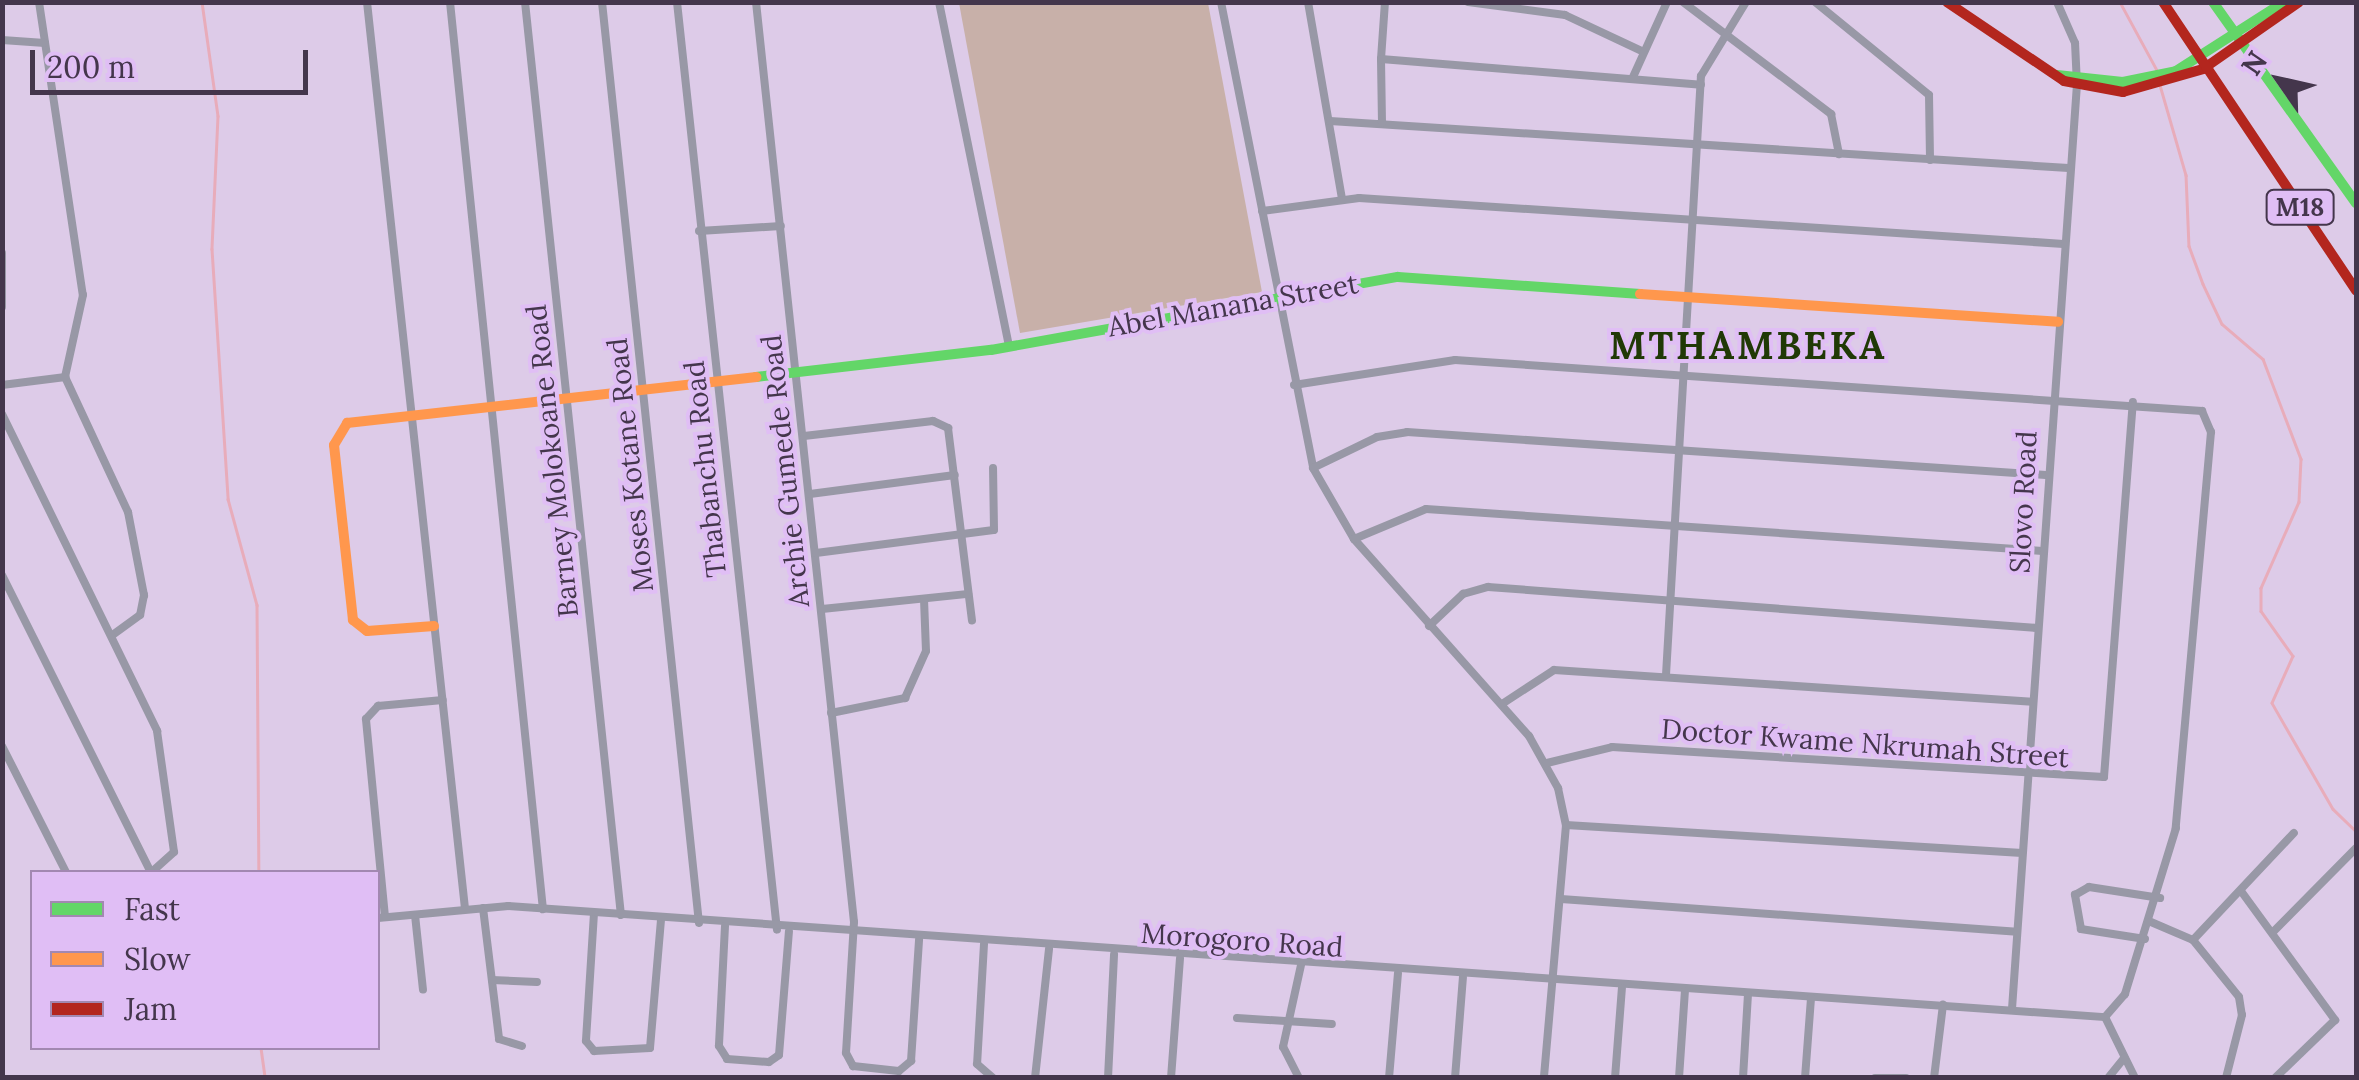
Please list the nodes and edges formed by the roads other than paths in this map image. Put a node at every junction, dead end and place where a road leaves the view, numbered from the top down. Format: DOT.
graph roads {
  1 [pos="39,2"];
  2 [pos="367,2"];
  3 [pos="450,2"];
  4 [pos="524,2"];
  5 [pos="602,2"];
  6 [pos="678,2"];
  7 [pos="756,2"];
  8 [pos="939,2"];
  9 [pos="1221,2"];
  10 [pos="1308,2"];
  11 [pos="1384,2"];
  12 [pos="1468,2"];
  13 [pos="1667,2"];
  14 [pos="1683,2"];
  15 [pos="1746,2"];
  16 [pos="1815,2"];
  17 [pos="1948,2"];
  18 [pos="2057,2"];
  19 [pos="2163,2"];
  20 [pos="2213,2"];
  21 [pos="2284,2"];
  22 [pos="2299,2"];
  23 [pos="1724,31"];
  24 [pos="2,40"];
  25 [pos="2240,40"];
  26 [pos="45,43"];
  27 [pos="1642,50"];
  28 [pos="1381,59"];
  29 [pos="2200,66"];
  30 [pos="1634,77"];
  31 [pos="2077,81"];
  32 [pos="1700,85"];
  33 [pos="1330,120"];
  34 [pos="1382,123"];
  35 [pos="1699,143"];
  36 [pos="1839,154"];
  37 [pos="1930,160"];
  38 [pos="2069,168"];
  39 [pos="1342,198"];
  40 [pos="2356,203"];
  41 [pos="1262,210"];
  42 [pos="1694,220"];
  43 [pos="781,226"];
  44 [pos="698,231"];
  45 [pos="2064,244"];
  46 [pos="2,254"];
  47 [pos="2356,290"];
  48 [pos="1277,296"];
  49 [pos="1686,297"];
  50 [pos="2,307"];
  51 [pos="2058,322"];
  52 [pos="1009,347"];
  53 [pos="796,372"];
  54 [pos="1683,376"];
  55 [pos="65,377"];
  56 [pos="719,382"];
  57 [pos="2,385"];
  58 [pos="1294,385"];
  59 [pos="646,388"];
  60 [pos="568,397"];
  61 [pos="2052,399"];
  62 [pos="2133,402"];
  63 [pos="493,406"];
  64 [pos="411,412"];
  65 [pos="2,414"];
  66 [pos="804,436"];
  67 [pos="1678,453"];
  68 [pos="993,468"];
  69 [pos="1313,468"];
  70 [pos="955,475"];
  71 [pos="2046,476"];
  72 [pos="810,494"];
  73 [pos="1672,524"];
  74 [pos="961,535"];
  75 [pos="1354,540"];
  76 [pos="2042,551"];
  77 [pos="816,553"];
  78 [pos="2,575"];
  79 [pos="968,594"];
  80 [pos="1669,598"];
  81 [pos="924,599"];
  82 [pos="822,608"];
  83 [pos="972,621"];
  84 [pos="434,626"];
  85 [pos="1429,626"];
  86 [pos="2037,628"];
  87 [pos="112,635"];
  88 [pos="1666,675"];
  89 [pos="443,700"];
  90 [pos="2032,702"];
  91 [pos="1502,704"];
  92 [pos="831,713"];
  93 [pos="2,746"];
  94 [pos="1548,764"];
  95 [pos="2028,776"];
  96 [pos="1566,825"];
  97 [pos="2294,834"];
  98 [pos="2356,848"];
  99 [pos="2022,853"];
  100 [pos="65,870"];
  101 [pos="150,870"];
  102 [pos="153,870"];
  103 [pos="377,870"];
  104 [pos="2240,891"];
  105 [pos="2160,898"];
  106 [pos="1561,899"];
  107 [pos="465,908"];
  108 [pos="483,908"];
  109 [pos="542,909"];
  110 [pos="594,913"];
  111 [pos="415,915"];
  112 [pos="621,915"];
  113 [pos="381,917"];
  114 [pos="660,919"];
  115 [pos="2151,922"];
  116 [pos="699,923"];
  117 [pos="725,926"];
  118 [pos="777,930"];
  119 [pos="789,931"];
  120 [pos="2017,932"];
  121 [pos="2273,932"];
  122 [pos="854,936"];
  123 [pos="2145,939"];
  124 [pos="919,940"];
  125 [pos="2193,940"];
  126 [pos="984,944"];
  127 [pos="1049,950"];
  128 [pos="1114,954"];
  129 [pos="1180,958"];
  130 [pos="1301,965"];
  131 [pos="1398,972"];
  132 [pos="1462,977"];
  133 [pos="492,980"];
  134 [pos="537,982"];
  135 [pos="1552,983"];
  136 [pos="1622,988"];
  137 [pos="423,990"];
  138 [pos="1685,991"];
  139 [pos="1748,994"];
  140 [pos="1810,998"];
  141 [pos="1943,1005"];
  142 [pos="2012,1009"];
  143 [pos="2104,1016"];
  144 [pos="1238,1018"];
  145 [pos="1288,1022"];
  146 [pos="1332,1024"];
  147 [pos="522,1046"];
  148 [pos="2124,1058"];
  149 [pos="993,1078"];
  150 [pos="1035,1078"];
  151 [pos="1108,1078"];
  152 [pos="1171,1078"];
  153 [pos="1299,1078"];
  154 [pos="1389,1078"];
  155 [pos="1455,1078"];
  156 [pos="1544,1078"];
  157 [pos="1616,1078"];
  158 [pos="1679,1078"];
  159 [pos="1743,1078"];
  160 [pos="1805,1078"];
  161 [pos="1875,1078"];
  162 [pos="1906,1078"];
  163 [pos="1934,1078"];
  164 [pos="2108,1078"];
  165 [pos="2135,1078"];
  166 [pos="2226,1078"];
  167 [pos="2275,1078"];
  1 -- 26 [label="street"];
  2 -- 64 [label="street"];
  3 -- 63 [label="street"];
  4 -- 60 [label="street, Barney Molokoane Road"];
  5 -- 59 [label="street, Moses Kotane Road"];
  6 -- 44 [label="street, Thabanchu Road"];
  7 -- 43 [label="street, Archie Gumede Road"];
  8 -- 52 [label="street"];
  9 -- 41 [label="street"];
  10 -- 33 [label="street"];
  11 -- 28 [label="street"];
  12 -- 27 [label="street"];
  13 -- 27 [label="street"];
  14 -- 23 [label="street"];
  15 -- 23 [label="street"];
  16 -- 37 [label="street"];
  17 -- 31 [label="street"];
  18 -- 31 [label="street, Slovo Road"];
  19 -- 29 [label="street, M18"];
  20 -- 25 [label="street, M18"];
  21 -- 25 [label="street"];
  22 -- 25 [label="street"];
  23 -- 32 [label="street"];
  23 -- 36 [label="street"];
  24 -- 26 [label="street"];
  25 -- 29 [label="street"];
  25 -- 40 [label="street, M18"];
  26 -- 55 [label="street"];
  27 -- 30 [label="street"];
  28 -- 30 [label="street"];
  28 -- 34 [label="street"];
  29 -- 31 [label="street"];
  29 -- 47 [label="street, M18"];
  30 -- 32 [label="street"];
  31 -- 38 [label="street, Slovo Road"];
  32 -- 35 [label="street"];
  33 -- 34 [label="street"];
  33 -- 39 [label="street"];
  34 -- 35 [label="street"];
  35 -- 36 [label="street"];
  35 -- 42 [label="street"];
  36 -- 37 [label="street"];
  37 -- 38 [label="street"];
  38 -- 45 [label="street, Slovo Road"];
  39 -- 41 [label="street"];
  39 -- 42 [label="street"];
  41 -- 48 [label="street"];
  42 -- 45 [label="street"];
  42 -- 49 [label="street"];
  43 -- 44 [label="street"];
  43 -- 53 [label="street, Archie Gumede Road"];
  44 -- 56 [label="street, Thabanchu Road"];
  45 -- 51 [label="street, Slovo Road"];
  46 -- 50 [label="street"];
  48 -- 49 [label="street, Abel Manana Street"];
  48 -- 52 [label="street, Abel Manana Street"];
  48 -- 58 [label="street"];
  49 -- 51 [label="street, Abel Manana Street"];
  49 -- 54 [label="street"];
  51 -- 61 [label="street, Slovo Road"];
  52 -- 53 [label="street, Abel Manana Street"];
  53 -- 56 [label="street, Abel Manana Street"];
  53 -- 66 [label="street, Archie Gumede Road"];
  54 -- 58 [label="street"];
  54 -- 61 [label="street"];
  54 -- 67 [label="street"];
  55 -- 57 [label="street"];
  55 -- 87 [label="street"];
  56 -- 59 [label="street, Abel Manana Street"];
  56 -- 118 [label="street, Thabanchu Road"];
  58 -- 69 [label="street"];
  59 -- 60 [label="street, Abel Manana Street"];
  59 -- 116 [label="street, Moses Kotane Road"];
  60 -- 63 [label="street, Abel Manana Street"];
  60 -- 112 [label="street, Barney Molokoane Road"];
  61 -- 62 [label="street"];
  61 -- 71 [label="street, Slovo Road"];
  62 -- 95 [label="street, Doctor Kwame Nkrumah Street"];
  62 -- 105 [label="street"];
  63 -- 64 [label="street, Abel Manana Street"];
  63 -- 109 [label="street"];
  64 -- 84 [label="street"];
  64 -- 84 [label="street, Abel Manana Street"];
  65 -- 87 [label="street"];
  66 -- 70 [label="street"];
  66 -- 72 [label="street, Archie Gumede Road"];
  67 -- 69 [label="street"];
  67 -- 71 [label="street"];
  67 -- 73 [label="street"];
  68 -- 74 [label="street"];
  69 -- 75 [label="street"];
  70 -- 72 [label="street"];
  70 -- 74 [label="street"];
  71 -- 76 [label="street, Slovo Road"];
  72 -- 77 [label="street, Archie Gumede Road"];
  73 -- 75 [label="street"];
  73 -- 76 [label="street"];
  73 -- 80 [label="street"];
  74 -- 77 [label="street"];
  74 -- 79 [label="street"];
  75 -- 85 [label="street"];
  76 -- 86 [label="street, Slovo Road"];
  77 -- 82 [label="street, Archie Gumede Road"];
  78 -- 101 [label="street"];
  79 -- 81 [label="street"];
  79 -- 83 [label="street"];
  80 -- 85 [label="street"];
  80 -- 86 [label="street"];
  80 -- 88 [label="street"];
  81 -- 82 [label="street"];
  81 -- 92 [label="street"];
  82 -- 92 [label="street, Archie Gumede Road"];
  84 -- 89 [label="street"];
  85 -- 91 [label="street"];
  86 -- 90 [label="street, Slovo Road"];
  87 -- 102 [label="street"];
  88 -- 90 [label="street"];
  88 -- 91 [label="street"];
  89 -- 103 [label="street"];
  89 -- 107 [label="street"];
  90 -- 95 [label="street, Slovo Road"];
  91 -- 94 [label="street"];
  92 -- 122 [label="street, Archie Gumede Road"];
  93 -- 100 [label="street"];
  94 -- 95 [label="street, Doctor Kwame Nkrumah Street"];
  94 -- 96 [label="street"];
  95 -- 99 [label="street, Slovo Road"];
  96 -- 99 [label="street"];
  96 -- 106 [label="street"];
  97 -- 104 [label="street"];
  98 -- 121 [label="street"];
  99 -- 120 [label="street, Slovo Road"];
  104 -- 121 [label="street"];
  104 -- 125 [label="street"];
  105 -- 115 [label="street"];
  105 -- 123 [label="street"];
  106 -- 120 [label="street"];
  106 -- 135 [label="street"];
  107 -- 108 [label="street, Morogoro Road"];
  107 -- 111 [label="street, Morogoro Road"];
  108 -- 109 [label="street, Morogoro Road"];
  108 -- 133 [label="street"];
  109 -- 110 [label="street, Morogoro Road"];
  110 -- 112 [label="street, Morogoro Road"];
  110 -- 114 [label="street"];
  111 -- 113 [label="street, Morogoro Road"];
  111 -- 137 [label="street"];
  112 -- 114 [label="street, Morogoro Road"];
  114 -- 116 [label="street, Morogoro Road"];
  115 -- 123 [label="street"];
  115 -- 125 [label="street"];
  116 -- 117 [label="street, Morogoro Road"];
  117 -- 118 [label="street, Morogoro Road"];
  117 -- 119 [label="street"];
  118 -- 119 [label="street, Morogoro Road"];
  119 -- 122 [label="street, Morogoro Road"];
  120 -- 142 [label="street, Slovo Road"];
  121 -- 167 [label="street"];
  122 -- 124 [label="street, Morogoro Road"];
  122 -- 124 [label="street, Archie Gumede Road"];
  123 -- 143 [label="street"];
  124 -- 126 [label="street, Morogoro Road"];
  125 -- 166 [label="street"];
  126 -- 127 [label="street, Morogoro Road"];
  126 -- 149 [label="street"];
  127 -- 128 [label="street, Morogoro Road"];
  127 -- 150 [label="street"];
  128 -- 129 [label="street, Morogoro Road"];
  128 -- 151 [label="street"];
  129 -- 130 [label="street, Morogoro Road"];
  129 -- 152 [label="street"];
  130 -- 131 [label="street, Morogoro Road"];
  130 -- 145 [label="street"];
  131 -- 132 [label="street, Morogoro Road"];
  131 -- 154 [label="street"];
  132 -- 135 [label="street, Morogoro Road"];
  132 -- 155 [label="street"];
  133 -- 134 [label="street"];
  133 -- 147 [label="street"];
  135 -- 136 [label="street, Morogoro Road"];
  135 -- 156 [label="street"];
  136 -- 138 [label="street, Morogoro Road"];
  136 -- 157 [label="street"];
  138 -- 139 [label="street, Morogoro Road"];
  138 -- 158 [label="street"];
  139 -- 140 [label="street, Morogoro Road"];
  139 -- 159 [label="street"];
  140 -- 141 [label="street, Morogoro Road"];
  140 -- 160 [label="street"];
  141 -- 142 [label="street, Morogoro Road"];
  141 -- 163 [label="street"];
  142 -- 143 [label="street, Morogoro Road"];
  143 -- 148 [label="street"];
  144 -- 145 [label="street"];
  145 -- 146 [label="street"];
  145 -- 153 [label="street"];
  148 -- 164 [label="street"];
  148 -- 165 [label="street"];
  161 -- 162 [label="street"];
}
